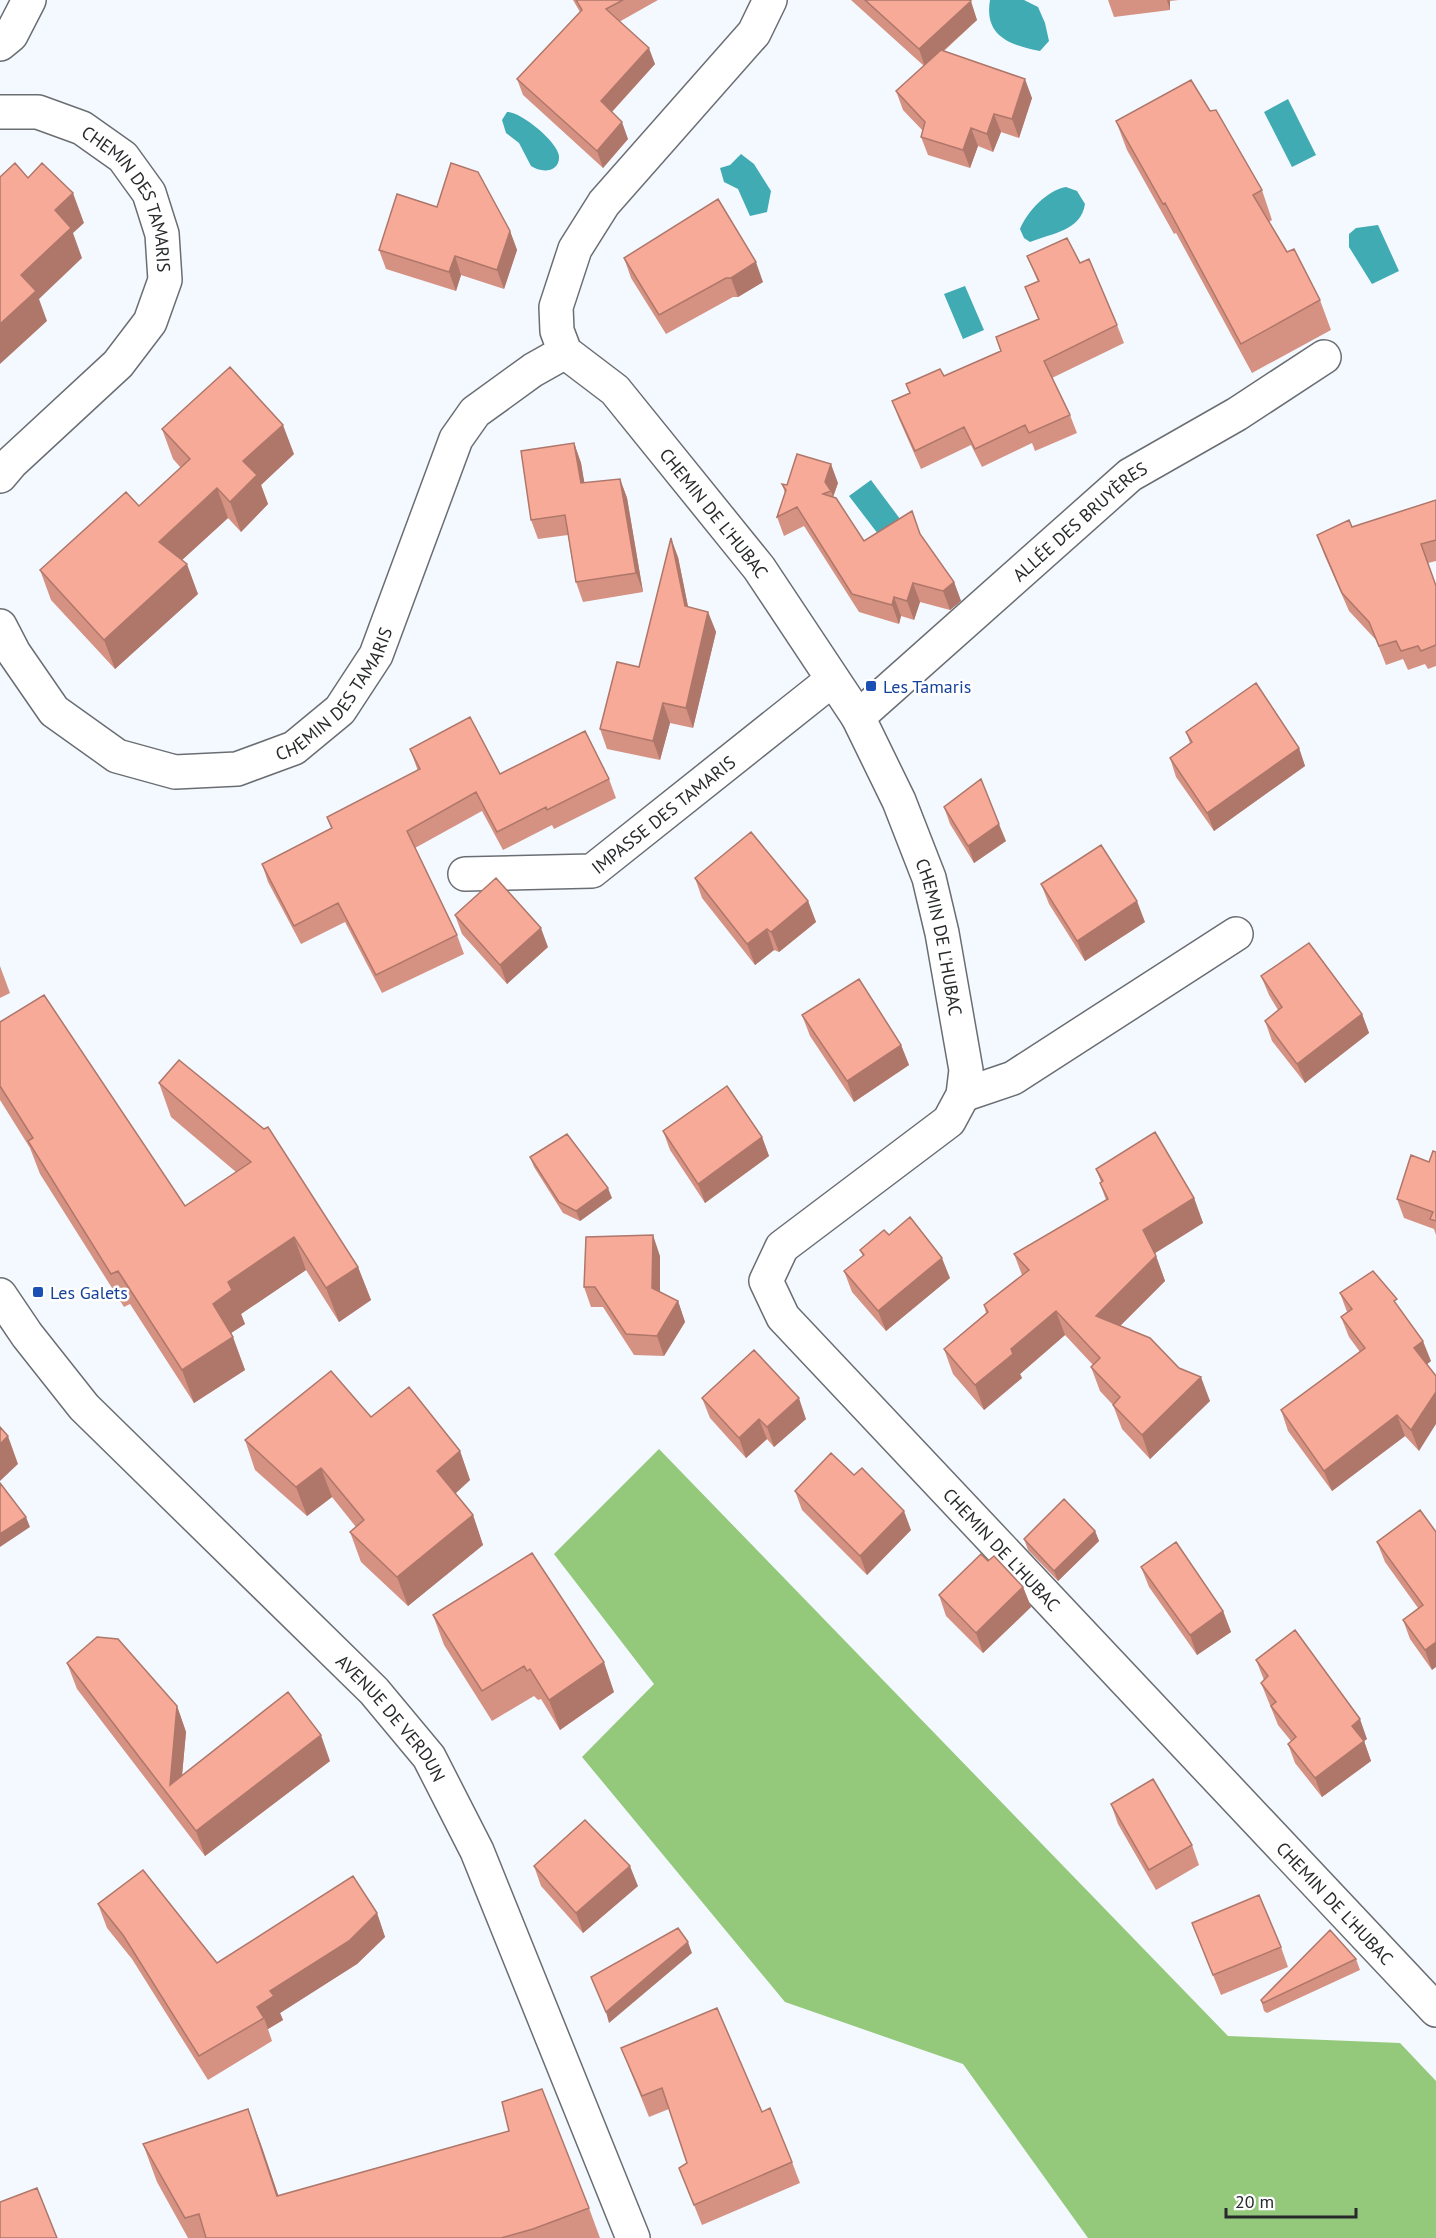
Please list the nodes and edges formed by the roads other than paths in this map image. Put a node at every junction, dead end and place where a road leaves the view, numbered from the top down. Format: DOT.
graph roads {
  1 [pos="28,0"];
  2 [pos="770,0"];
  3 [pos="0,44"];
  4 [pos="0,112"];
  5 [pos="565,352"];
  6 [pos="1324,357"];
  7 [pos="0,476"];
  8 [pos="0,626"];
  9 [pos="832,680"];
  10 [pos="858,717"];
  11 [pos="465,874"];
  12 [pos="1236,934"];
  13 [pos="963,1095"];
  14 [pos="0,1295"];
  15 [pos="1436,2010"];
  16 [pos="633,2238"];
  1 -- 3 [label="street"];
  2 -- 5 [label="street"];
  4 -- 7 [label="street, CHEMIN DES TAMARIS"];
  5 -- 8 [label="street, CHEMIN DES TAMARIS"];
  5 -- 9 [label="street, CHEMIN DE L'HUBAC"];
  6 -- 10 [label="street, ALLÉE DES BRUYÈRES"];
  9 -- 10 [label="street, CHEMIN DE L'HUBAC"];
  9 -- 11 [label="street, IMPASSE DES TAMARIS"];
  10 -- 13 [label="street, CHEMIN DE L'HUBAC"];
  12 -- 13 [label="street"];
  13 -- 15 [label="street, CHEMIN DE L'HUBAC"];
  14 -- 16 [label="street, AVENUE DE VERDUN"];
}
